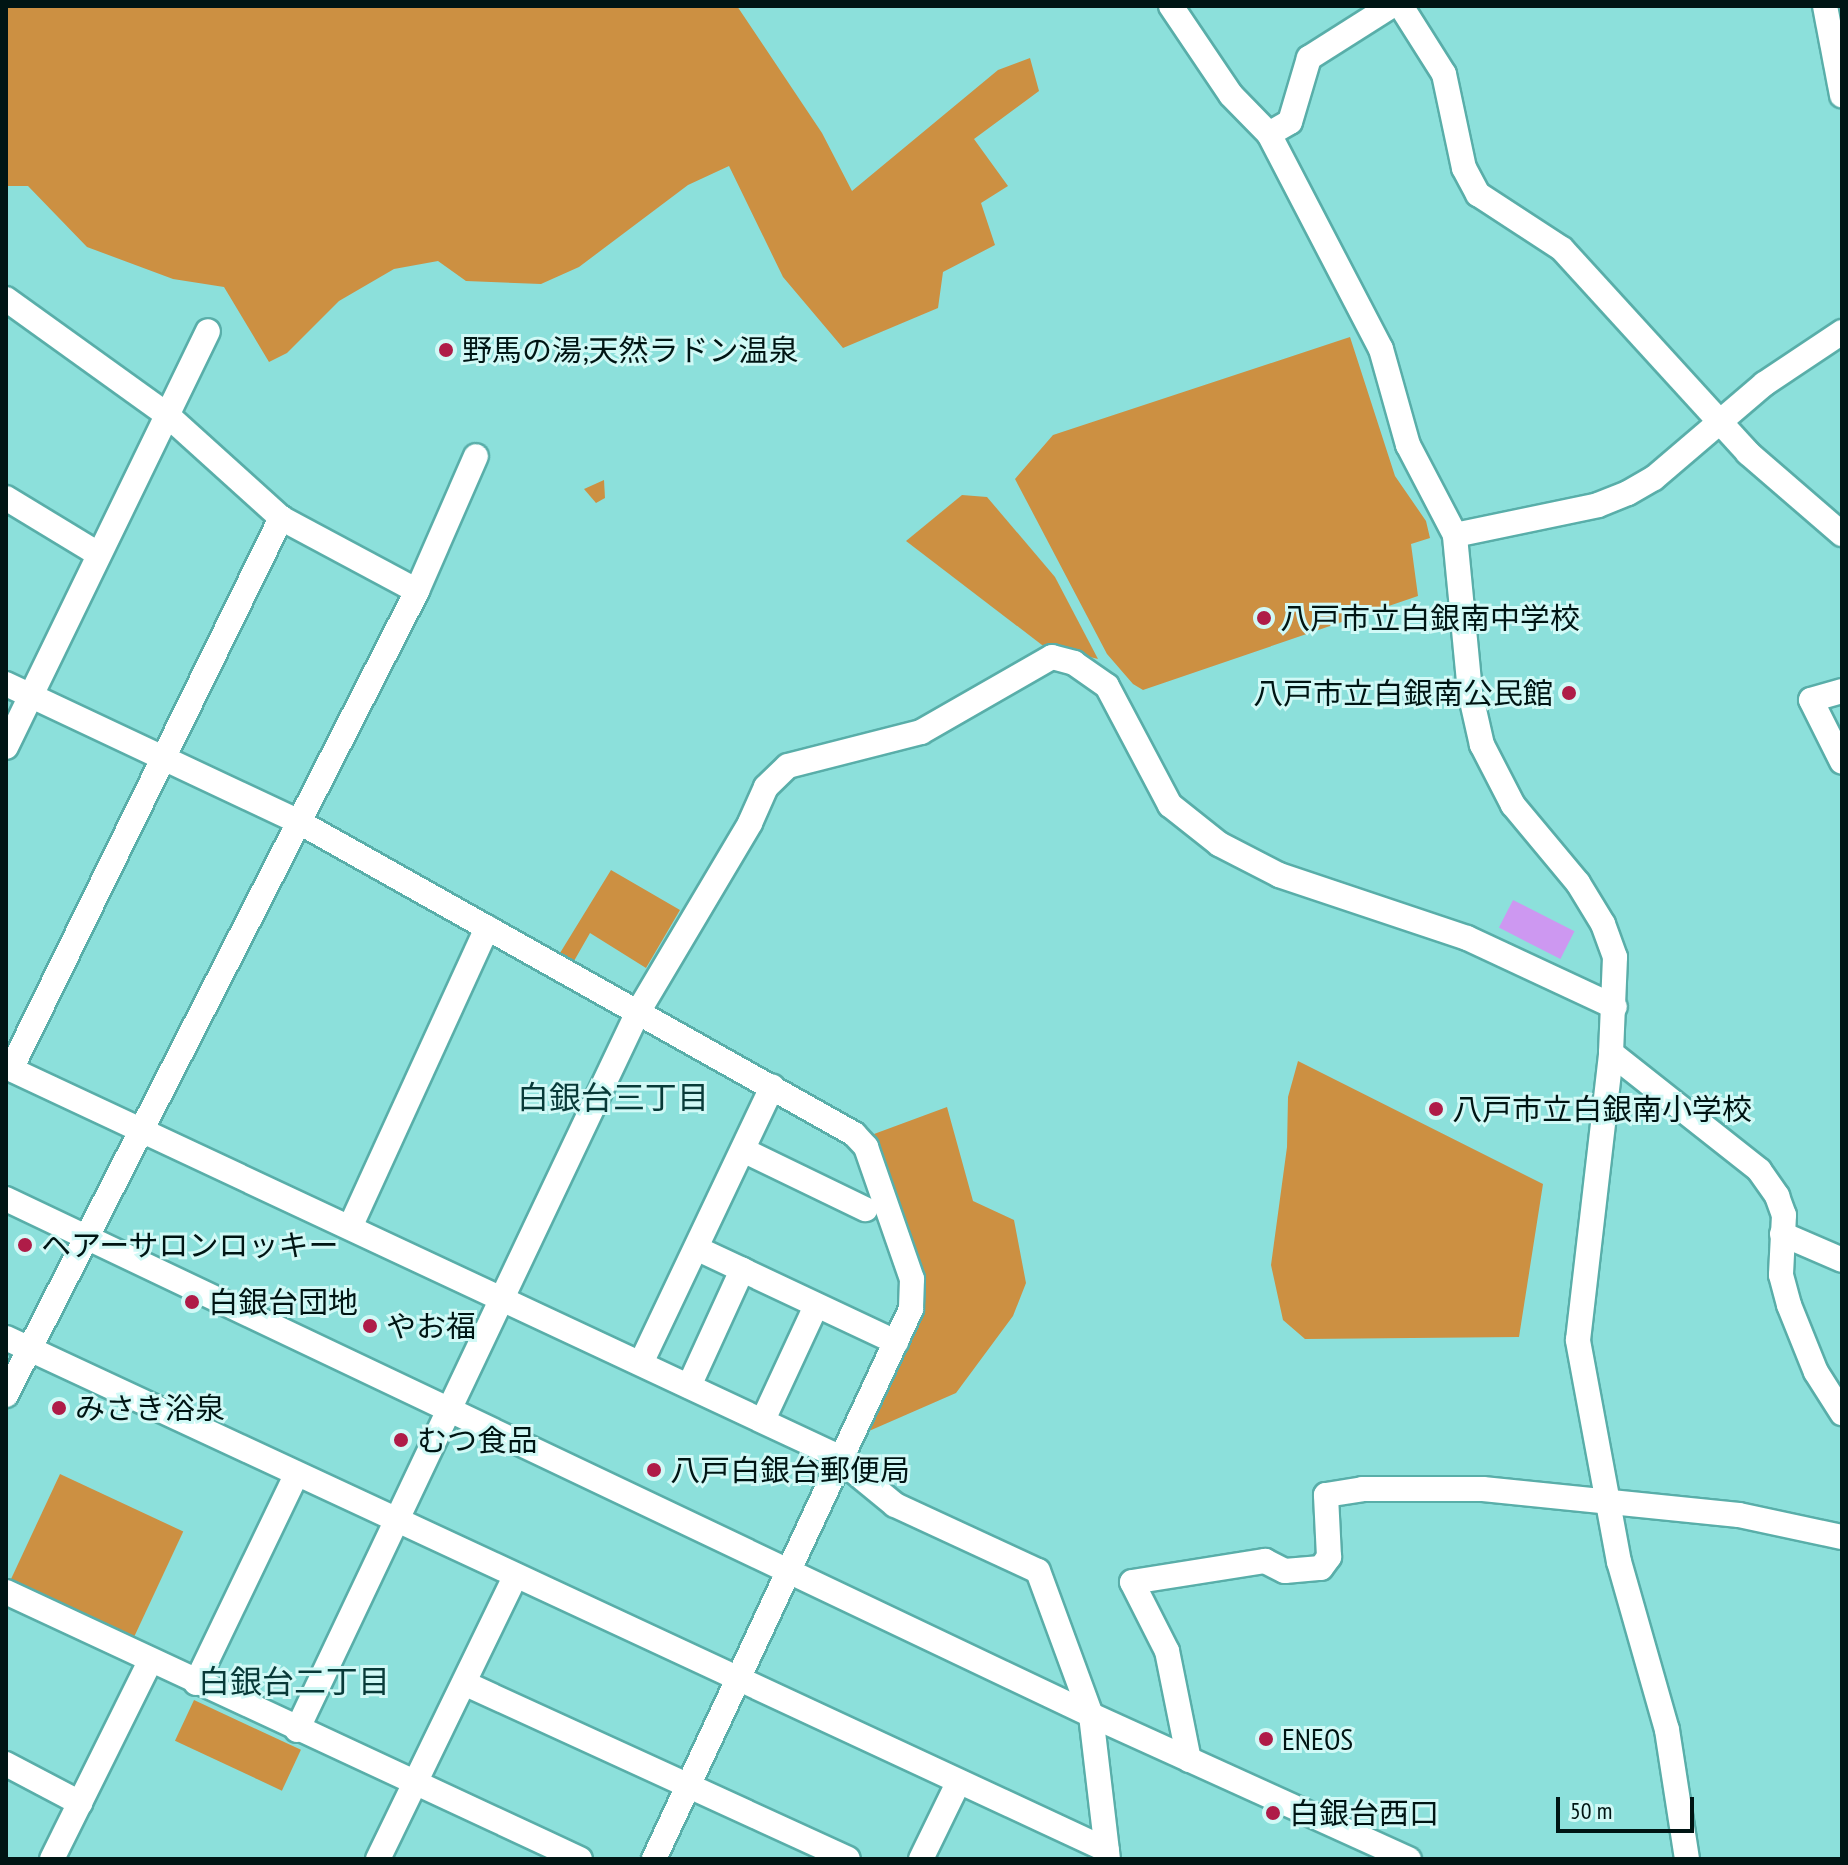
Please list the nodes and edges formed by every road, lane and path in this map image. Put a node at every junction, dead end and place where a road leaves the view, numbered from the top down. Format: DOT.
graph roads {
  1 [pos="1171,6"];
  2 [pos="1391,6"];
  3 [pos="1401,6"];
  4 [pos="1825,6"];
  5 [pos="1842,95"];
  6 [pos="1269,134"];
  7 [pos="6,299"];
  8 [pos="208,331"];
  9 [pos="1842,332"];
  10 [pos="166,414"];
  11 [pos="1721,422"];
  12 [pos="476,456"];
  13 [pos="6,498"];
  14 [pos="281,518"];
  15 [pos="1842,534"];
  16 [pos="1455,535"];
  17 [pos="98,554"];
  18 [pos="417,591"];
  19 [pos="6,684"];
  20 [pos="1842,691"];
  21 [pos="32,695"];
  22 [pos="6,747"];
  23 [pos="163,757"];
  24 [pos="1842,762"];
  25 [pos="299,822"];
  26 [pos="487,928"];
  27 [pos="1615,1007"];
  28 [pos="638,1012"];
  29 [pos="1611,1053"];
  30 [pos="8,1068"];
  31 [pos="772,1087"];
  32 [pos="143,1128"];
  33 [pos="743,1150"];
  34 [pos="6,1199"];
  35 [pos="865,1209"];
  36 [pos="351,1225"];
  37 [pos="1782,1234"];
  38 [pos="88,1238"];
  39 [pos="698,1249"];
  40 [pos="1842,1259"];
  41 [pos="742,1270"];
  42 [pos="503,1297"];
  43 [pos="816,1306"];
  44 [pos="6,1338"];
  45 [pos="896,1342"];
  46 [pos="30,1349"];
  47 [pos="641,1363"];
  48 [pos="689,1386"];
  49 [pos="6,1395"];
  50 [pos="448,1410"];
  51 [pos="1842,1413"];
  52 [pos="763,1420"];
  53 [pos="841,1458"];
  54 [pos="296,1475"];
  55 [pos="1607,1501"];
  56 [pos="396,1521"];
  57 [pos="1842,1537"];
  58 [pos="789,1571"];
  59 [pos="515,1577"];
  60 [pos="6,1592"];
  61 [pos="150,1662"];
  62 [pos="737,1681"];
  63 [pos="196,1683"];
  64 [pos="464,1683"];
  65 [pos="1091,1715"];
  66 [pos="297,1730"];
  67 [pos="1189,1760"];
  68 [pos="6,1764"];
  69 [pos="415,1783"];
  70 [pos="958,1783"];
  71 [pos="689,1785"];
  72 [pos="80,1803"];
  73 [pos="1107,1855"];
  74 [pos="52,1859"];
  75 [pos="378,1859"];
  76 [pos="580,1859"];
  77 [pos="654,1859"];
  78 [pos="848,1859"];
  79 [pos="921,1859"];
  80 [pos="1409,1859"];
  81 [pos="1687,1859"];
  1 -- 6 [label="street"];
  2 -- 6 [label="street"];
  3 -- 11 [label="street"];
  4 -- 5 [label="street"];
  6 -- 16 [label="street"];
  7 -- 10 [label="street"];
  8 -- 10 [label="street"];
  9 -- 11 [label="street"];
  10 -- 14 [label="street"];
  10 -- 17 [label="street"];
  11 -- 15 [label="street"];
  11 -- 16 [label="street"];
  12 -- 18 [label="street"];
  13 -- 17 [label="street"];
  14 -- 18 [label="street"];
  14 -- 23 [label="street"];
  16 -- 27 [label="street"];
  17 -- 21 [label="street"];
  18 -- 25 [label="street"];
  19 -- 21 [label="street"];
  20 -- 24 [label="street"];
  21 -- 22 [label="street"];
  21 -- 23 [label="street"];
  23 -- 25 [label="street"];
  23 -- 30 [label="street"];
  25 -- 26 [label="street"];
  25 -- 32 [label="street"];
  26 -- 28 [label="street"];
  26 -- 36 [label="street"];
  27 -- 28 [label="street"];
  27 -- 29 [label="street"];
  28 -- 31 [label="street"];
  28 -- 42 [label="street"];
  29 -- 37 [label="street"];
  29 -- 55 [label="street"];
  30 -- 32 [label="street"];
  31 -- 33 [label="street"];
  31 -- 45 [label="street"];
  32 -- 36 [label="street"];
  32 -- 38 [label="street"];
  33 -- 35 [label="street"];
  33 -- 39 [label="street"];
  34 -- 38 [label="street"];
  36 -- 42 [label="street"];
  37 -- 40 [label="street"];
  37 -- 51 [label="street"];
  38 -- 46 [label="street"];
  38 -- 50 [label="street"];
  39 -- 41 [label="street"];
  39 -- 47 [label="street"];
  41 -- 43 [label="street"];
  41 -- 48 [label="street"];
  42 -- 47 [label="street"];
  42 -- 50 [label="street"];
  43 -- 45 [label="street"];
  43 -- 52 [label="street"];
  44 -- 46 [label="street"];
  45 -- 53 [label="street"];
  46 -- 49 [label="street"];
  46 -- 54 [label="street"];
  47 -- 48 [label="street"];
  48 -- 52 [label="street"];
  50 -- 56 [label="street"];
  50 -- 58 [label="street"];
  52 -- 53 [label="street"];
  53 -- 58 [label="street"];
  53 -- 65 [label="street"];
  54 -- 56 [label="street"];
  54 -- 63 [label="street"];
  55 -- 57 [label="street"];
  55 -- 67 [label="street"];
  55 -- 81 [label="street"];
  56 -- 59 [label="street"];
  56 -- 66 [label="street"];
  58 -- 62 [label="street"];
  58 -- 65 [label="street"];
  59 -- 62 [label="street"];
  59 -- 64 [label="street"];
  60 -- 61 [label="street"];
  61 -- 63 [label="street"];
  61 -- 72 [label="street"];
  62 -- 70 [label="street"];
  62 -- 71 [label="street"];
  63 -- 66 [label="street"];
  64 -- 69 [label="street"];
  64 -- 71 [label="street"];
  65 -- 67 [label="street"];
  65 -- 73 [label="street"];
  66 -- 69 [label="street"];
  67 -- 80 [label="street"];
  68 -- 72 [label="street"];
  69 -- 75 [label="street"];
  69 -- 76 [label="street"];
  70 -- 73 [label="street"];
  70 -- 79 [label="street"];
  71 -- 77 [label="street"];
  71 -- 78 [label="street"];
  72 -- 74 [label="street"];
}
